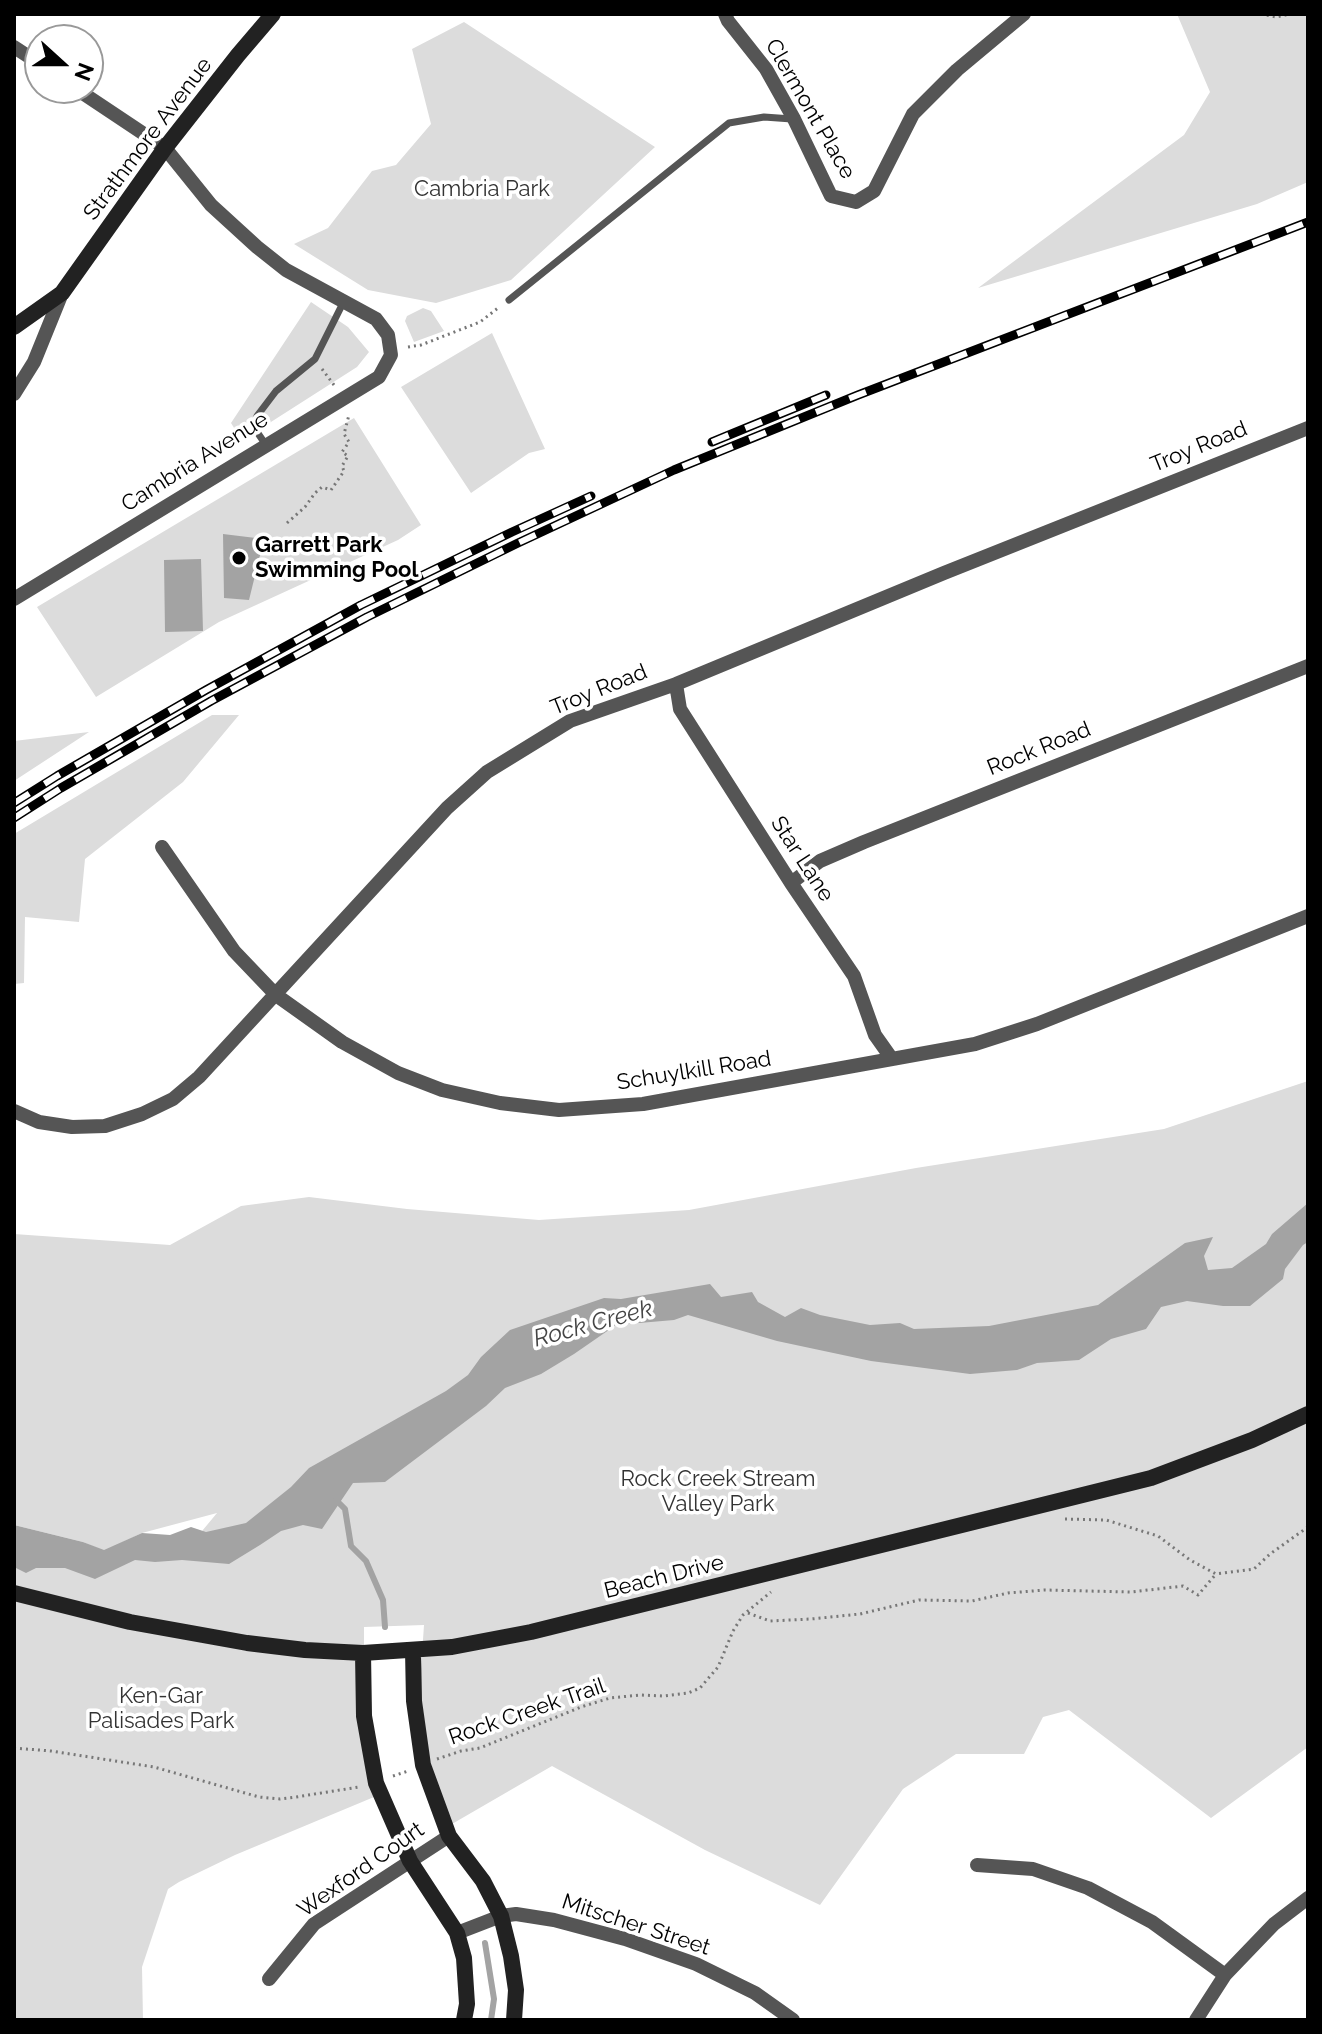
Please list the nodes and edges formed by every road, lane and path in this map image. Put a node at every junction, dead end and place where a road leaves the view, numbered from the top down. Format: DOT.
graph roads {
  1 [pos="273,14"];
  2 [pos="725,14"];
  3 [pos="1024,14"];
  4 [pos="1261,14"];
  5 [pos="1290,14"];
  6 [pos="99,104"];
  7 [pos="794,119"];
  8 [pos="165,148"];
  9 [pos="62,293"];
  10 [pos="509,300"];
  11 [pos="344,301"];
  12 [pos="14,327"];
  13 [pos="408,347"];
  14 [pos="14,394"];
  15 [pos="351,414"];
  16 [pos="1308,428"];
  17 [pos="266,445"];
  18 [pos="287,523"];
  19 [pos="14,599"];
  20 [pos="1308,666"];
  21 [pos="676,684"];
  22 [pos="162,847"];
  23 [pos="791,883"];
  24 [pos="1308,916"];
  25 [pos="276,995"];
  26 [pos="892,1059"];
  27 [pos="14,1111"];
  28 [pos="1308,1414"];
  29 [pos="1064,1519"];
  30 [pos="1308,1527"];
  31 [pos="1216,1574"];
  32 [pos="773,1590"];
  33 [pos="14,1593"];
  34 [pos="746,1612"];
  35 [pos="413,1650"];
  36 [pos="363,1653"];
  37 [pos="14,1748"];
  38 [pos="423,1765"];
  39 [pos="376,1783"];
  40 [pos="449,1836"];
  41 [pos="410,1861"];
  42 [pos="977,1865"];
  43 [pos="1308,1898"];
  44 [pos="501,1916"];
  45 [pos="457,1933"];
  46 [pos="1225,1975"];
  47 [pos="269,1979"];
  48 [pos="464,2020"];
  49 [pos="514,2020"];
  50 [pos="791,2020"];
  51 [pos="1196,2020"];
  1 -- 8 [label="street, Strathmore Avenue"];
  2 -- 7 [label="street, Clermont Place"];
  3 -- 7 [label="street, Clermont Place"];
  4 -- 5 [label="path"];
  6 -- 8 [label="street"];
  7 -- 10 [label="lane"];
  8 -- 9 [label="street, Strathmore Avenue"];
  8 -- 11 [label="street"];
  9 -- 12 [label="street, Strathmore Avenue"];
  9 -- 14 [label="street"];
  10 -- 13 [label="path"];
  11 -- 17 [label="lane"];
  11 -- 17 [label="street, Cambria Avenue"];
  15 -- 18 [label="path"];
  16 -- 21 [label="street, Troy Road"];
  17 -- 19 [label="street, Cambria Avenue"];
  20 -- 23 [label="street, Rock Road"];
  21 -- 23 [label="street, Star Lane"];
  21 -- 25 [label="street, Troy Road"];
  22 -- 25 [label="street, Schuylkill Road"];
  23 -- 26 [label="street, Star Lane"];
  24 -- 26 [label="street, Schuylkill Road"];
  25 -- 26 [label="street, Schuylkill Road"];
  25 -- 27 [label="street, Troy Road"];
  28 -- 35 [label="street, Beach Drive"];
  29 -- 31 [label="path"];
  30 -- 31 [label="path"];
  31 -- 34 [label="path"];
  32 -- 34 [label="path, Rock Creek Trail"];
  33 -- 36 [label="street, Beach Drive"];
  34 -- 38 [label="path, Rock Creek Trail"];
  35 -- 36 [label="street, Beach Drive"];
  35 -- 38 [label="street"];
  36 -- 39 [label="street"];
  37 -- 39 [label="path, Rock Creek Trail"];
  38 -- 39 [label="path, Rock Creek Trail"];
  38 -- 40 [label="street"];
  39 -- 41 [label="street"];
  40 -- 41 [label="street, Wexford Court"];
  40 -- 44 [label="street"];
  41 -- 45 [label="street"];
  41 -- 47 [label="street, Wexford Court"];
  42 -- 46 [label="street"];
  43 -- 46 [label="street"];
  44 -- 45 [label="street, Mitscher Street"];
  44 -- 49 [label="street"];
  44 -- 50 [label="street, Mitscher Street"];
  45 -- 48 [label="street"];
  46 -- 51 [label="street"];
}
